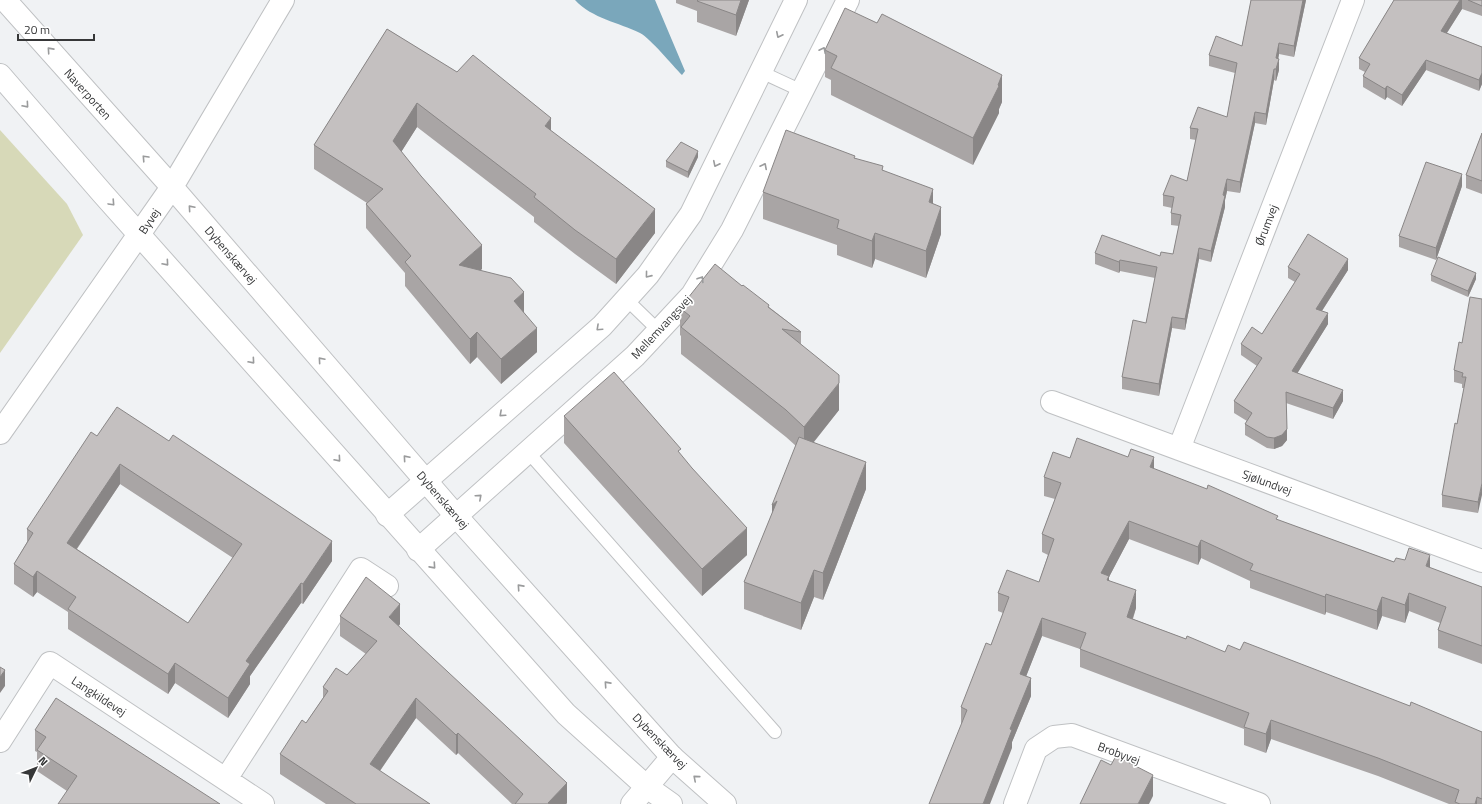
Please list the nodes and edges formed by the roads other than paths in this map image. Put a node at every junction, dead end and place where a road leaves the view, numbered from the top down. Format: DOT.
graph roads {
  1 [pos="5,0"];
  2 [pos="283,0"];
  3 [pos="796,0"];
  4 [pos="848,0"];
  5 [pos="1353,0"];
  6 [pos="761,72"];
  7 [pos="0,74"];
  8 [pos="802,91"];
  9 [pos="172,186"];
  10 [pos="140,234"];
  11 [pos="626,299"];
  12 [pos="658,330"];
  13 [pos="1052,402"];
  14 [pos="0,433"];
  15 [pos="1179,449"];
  16 [pos="528,452"];
  17 [pos="426,481"];
  18 [pos="387,514"];
  19 [pos="457,517"];
  20 [pos="418,550"];
  21 [pos="1482,561"];
  22 [pos="387,586"];
  23 [pos="774,732"];
  24 [pos="0,741"];
  25 [pos="672,757"];
  26 [pos="226,779"];
  27 [pos="647,787"];
  28 [pos="263,804"];
  29 [pos="632,804"];
  30 [pos="671,804"];
  31 [pos="725,804"];
  32 [pos="1015,804"];
  33 [pos="1259,804"];
  9 -- 1 [label="street, Naverporten, one-way"];
  2 -- 9 [label="street, Byvej"];
  3 -- 6 [label="street, one-way"];
  8 -- 4 [label="street, Mellemvangsvej, one-way"];
  5 -- 15 [label="street, Ørumvej"];
  6 -- 8 [label="lane"];
  6 -- 11 [label="street, one-way"];
  7 -- 10 [label="street, one-way"];
  12 -- 8 [label="street, Mellemvangsvej, one-way"];
  9 -- 10 [label="street, Byvej"];
  17 -- 9 [label="street, Dybenskærvej, one-way"];
  10 -- 14 [label="street, Byvej"];
  10 -- 18 [label="street, one-way"];
  11 -- 12 [label="lane"];
  11 -- 17 [label="street, one-way"];
  12 -- 16 [label="street, Mellemvangsvej"];
  13 -- 15 [label="street, Sjølundvej"];
  15 -- 21 [label="street, Sjølundvej"];
  19 -- 16 [label="street, Mellemvangsvej, one-way"];
  16 -- 23 [label="lane"];
  17 -- 18 [label="street"];
  17 -- 19 [label="street, Dybenskærvej"];
  18 -- 20 [label="street"];
  19 -- 20 [label="street, Mellemvangsvej"];
  25 -- 19 [label="street, Dybenskærvej, one-way"];
  20 -- 27 [label="street, one-way"];
  22 -- 26 [label="street"];
  24 -- 26 [label="street, Langkildevej"];
  25 -- 27 [label="street"];
  31 -- 25 [label="street, Dybenskærvej, one-way"];
  26 -- 28 [label="street, Langkildevej"];
  27 -- 29 [label="street"];
  27 -- 30 [label="street"];
  32 -- 33 [label="street, Brobyvej"];
}
